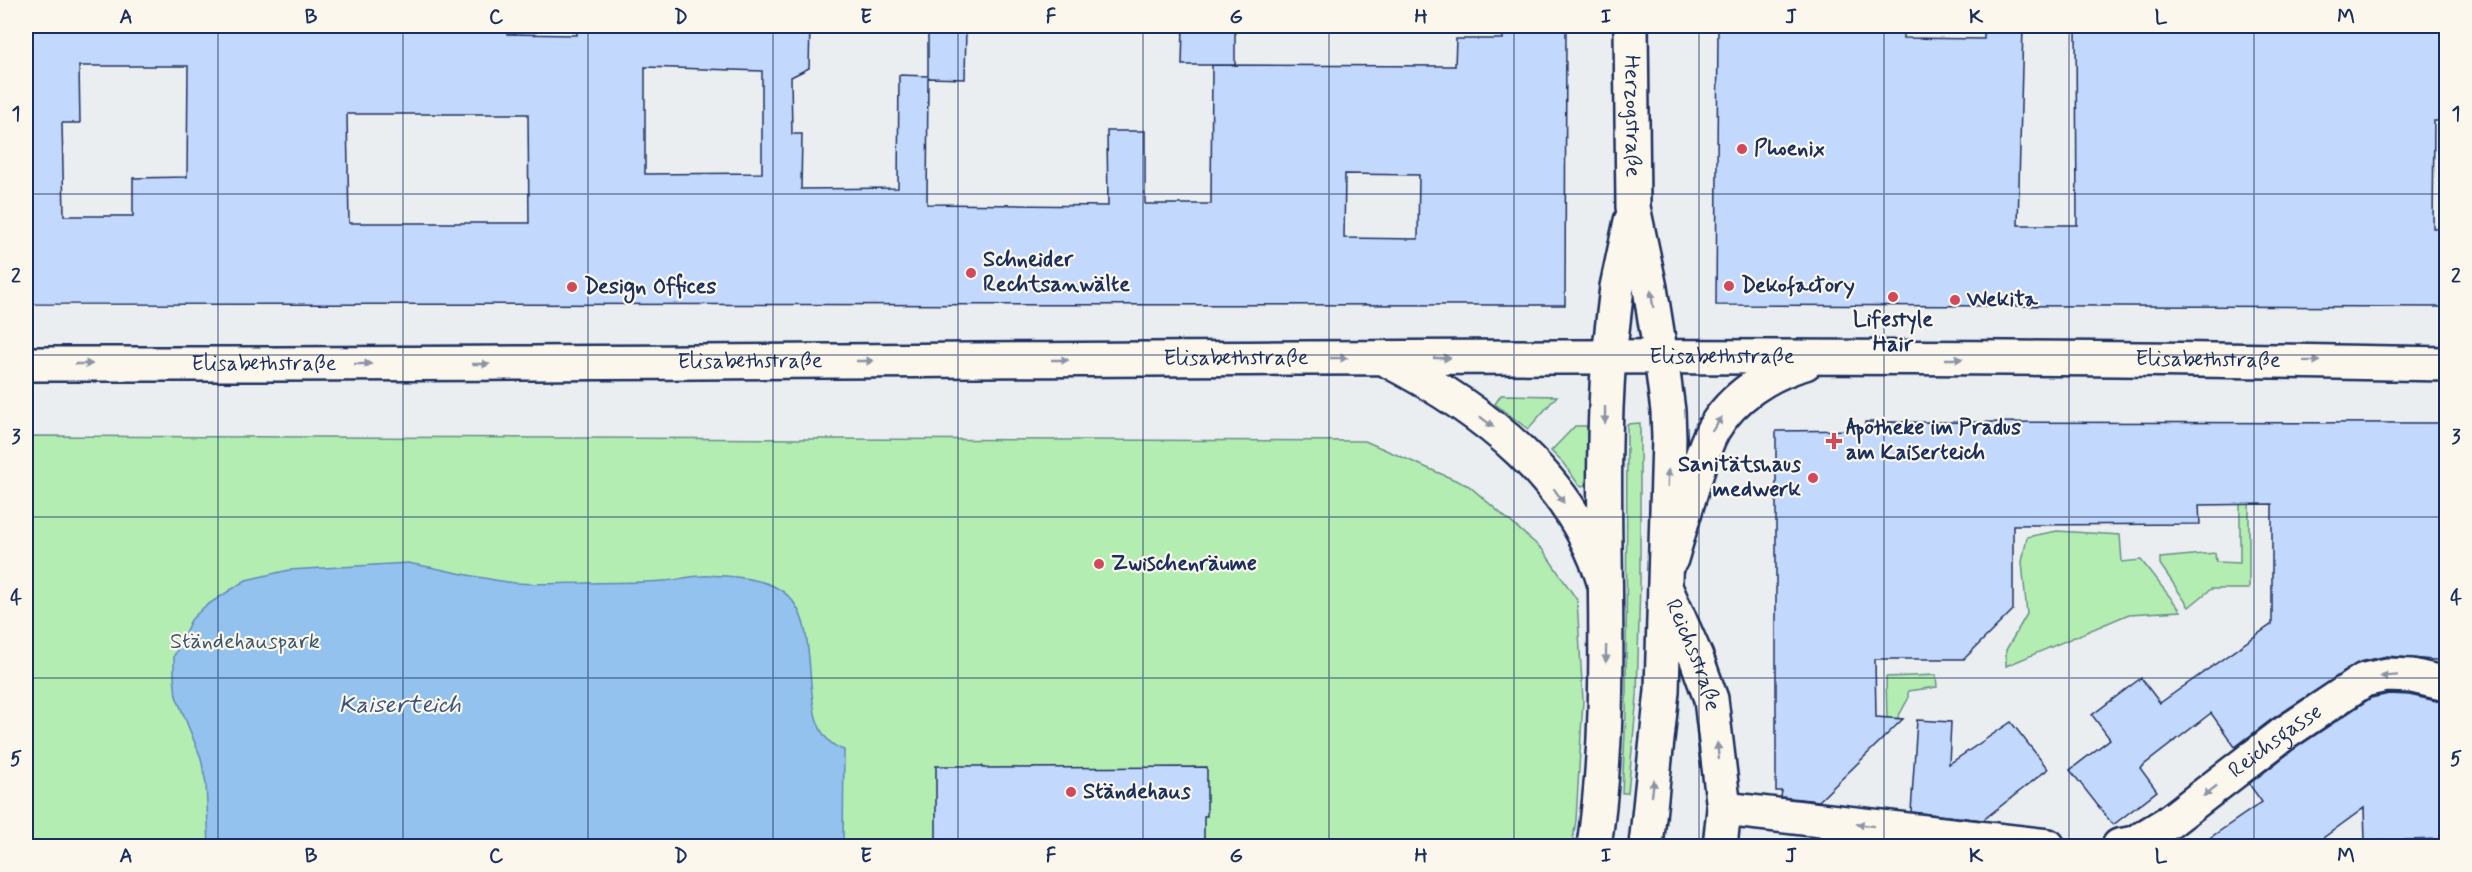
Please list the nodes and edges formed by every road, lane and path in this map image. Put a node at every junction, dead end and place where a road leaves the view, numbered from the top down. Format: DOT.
graph roads {
  1 [pos="1631,26"];
  2 [pos="1633,207"];
  3 [pos="1609,357"];
  4 [pos="1661,357"];
  5 [pos="1384,358"];
  6 [pos="1833,358"];
  7 [pos="26,364"];
  8 [pos="2446,364"];
  9 [pos="1665,583"];
  10 [pos="1608,595"];
  11 [pos="2446,684"];
  12 [pos="1724,809"];
  13 [pos="1594,846"];
  14 [pos="1646,846"];
  15 [pos="1720,846"];
  16 [pos="2048,846"];
  17 [pos="2119,846"];
  1 -- 2 [label="main road, Herzogstraße"];
  2 -- 3 [label="main road, Herzogstraße"];
  4 -- 2 [label="main road, Herzogstraße, one-way"];
  3 -- 4 [label="main road, Elisabethstraße"];
  5 -- 3 [label="main road, Elisabethstraße, one-way"];
  3 -- 10 [label="main road, one-way"];
  4 -- 6 [label="main road, Elisabethstraße"];
  9 -- 4 [label="main road, Reichsstraße, one-way"];
  7 -- 5 [label="main road, Elisabethstraße, one-way"];
  5 -- 10 [label="main road, one-way"];
  6 -- 8 [label="main road, Elisabethstraße, one-way"];
  9 -- 6 [label="main road, one-way"];
  12 -- 9 [label="main road, Reichsstraße, one-way"];
  14 -- 9 [label="main road, one-way"];
  10 -- 13 [label="main road, one-way"];
  11 -- 17 [label="main road, Reichsgasse, one-way"];
  12 -- 15 [label="main road, Reichsstraße"];
  16 -- 12 [label="main road, one-way"];
}
